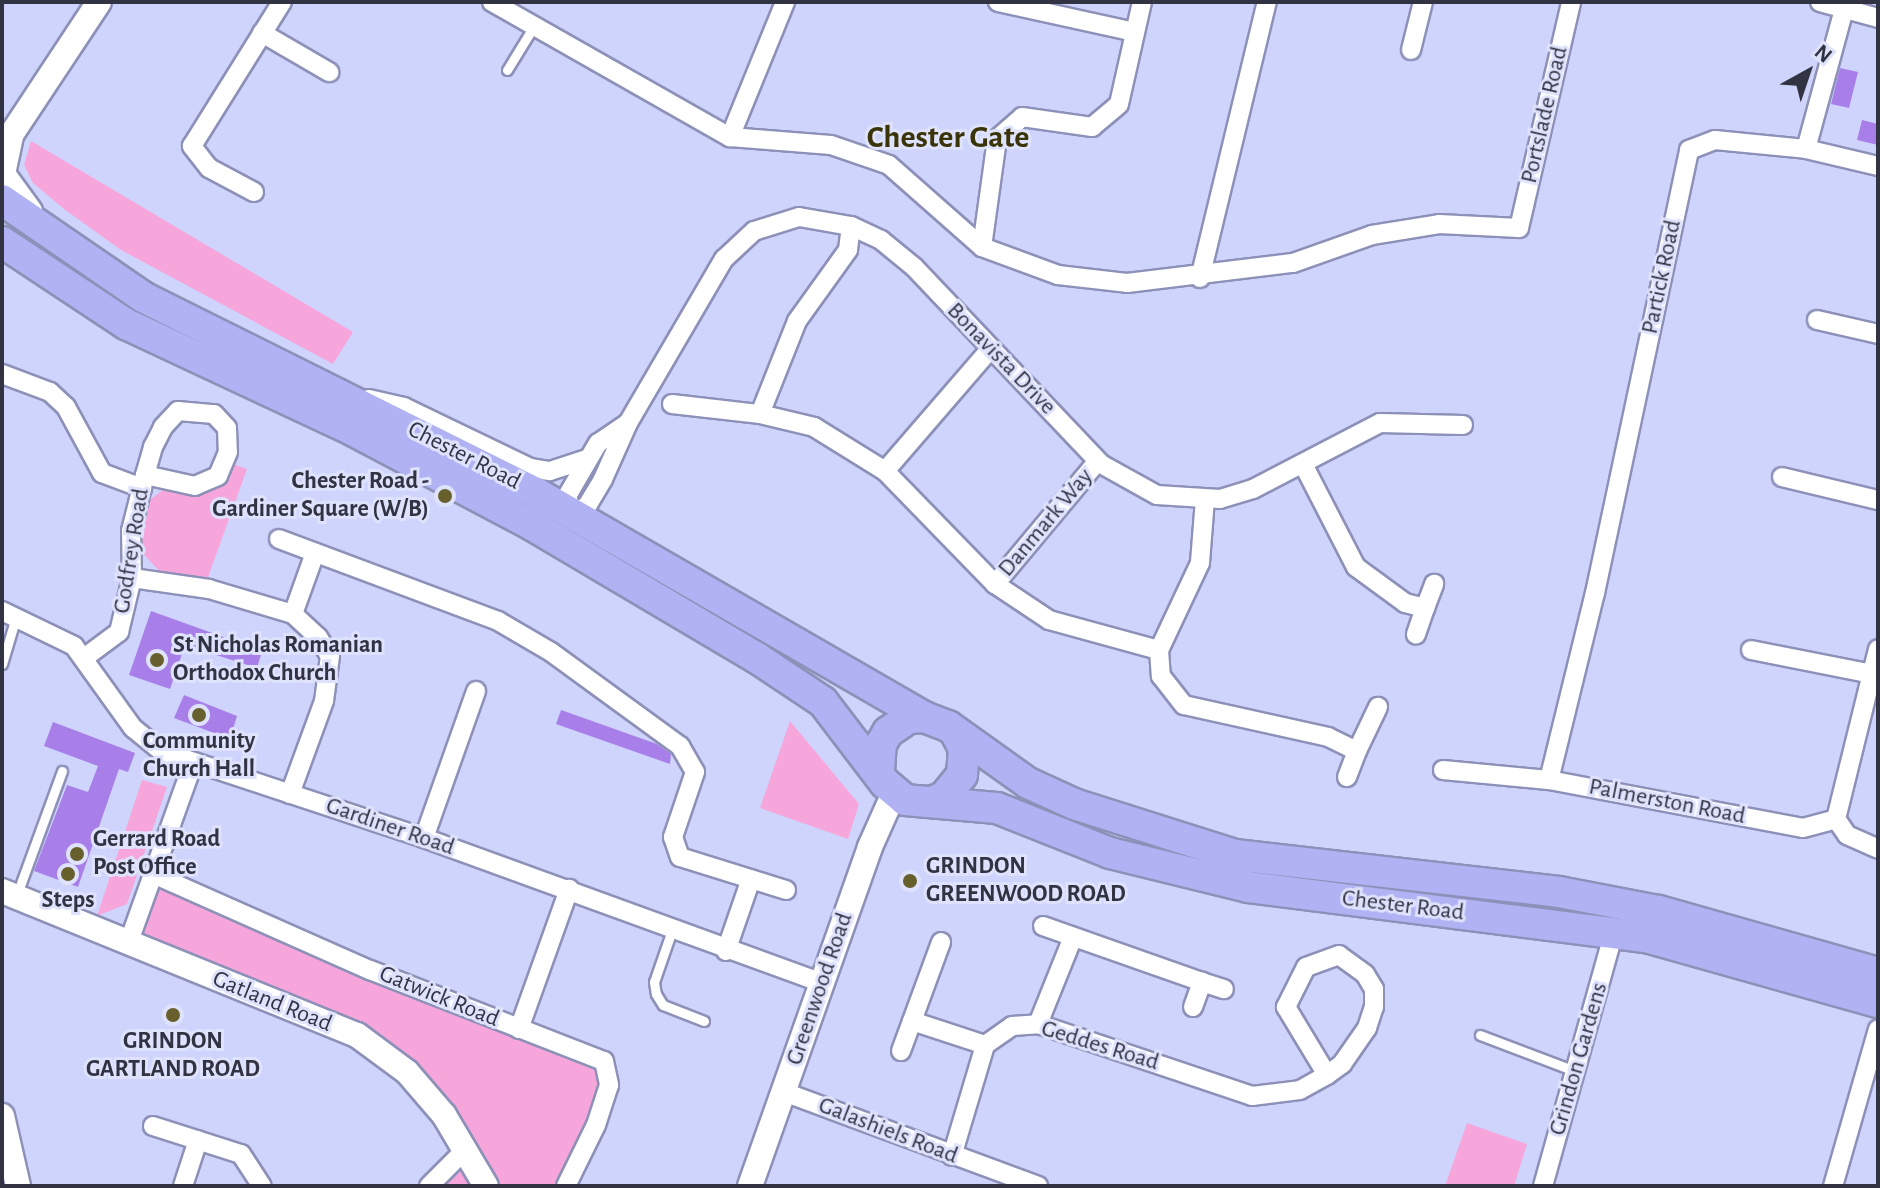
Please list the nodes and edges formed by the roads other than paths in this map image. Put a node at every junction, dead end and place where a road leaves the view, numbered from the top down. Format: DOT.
graph roads {
  1 [pos="99,2"];
  2 [pos="282,2"];
  3 [pos="785,2"];
  4 [pos="998,2"];
  5 [pos="1142,2"];
  6 [pos="1267,2"];
  7 [pos="1423,2"];
  8 [pos="1571,2"];
  9 [pos="1820,2"];
  10 [pos="503,5"];
  11 [pos="1844,9"];
  12 [pos="1878,18"];
  13 [pos="534,26"];
  14 [pos="1135,32"];
  15 [pos="262,33"];
  16 [pos="1411,50"];
  17 [pos="507,70"];
  18 [pos="329,72"];
  19 [pos="730,137"];
  20 [pos="6,138"];
  21 [pos="1806,149"];
  22 [pos="1878,166"];
  23 [pos="254,192"];
  24 [pos="2,200"];
  25 [pos="851,226"];
  26 [pos="56,241"];
  27 [pos="2,242"];
  28 [pos="982,247"];
  29 [pos="1200,278"];
  30 [pos="1817,320"];
  31 [pos="1878,334"];
  32 [pos="991,348"];
  33 [pos="2,374"];
  34 [pos="343,394"];
  35 [pos="672,404"];
  36 [pos="760,414"];
  37 [pos="628,423"];
  38 [pos="1463,425"];
  39 [pos="588,459"];
  40 [pos="1098,461"];
  41 [pos="1303,464"];
  42 [pos="885,471"];
  43 [pos="1782,477"];
  44 [pos="144,482"];
  45 [pos="1205,499"];
  46 [pos="1878,500"];
  47 [pos="565,527"];
  48 [pos="279,539"];
  49 [pos="315,553"];
  50 [pos="132,578"];
  51 [pos="995,584"];
  52 [pos="1434,584"];
  53 [pos="1425,608"];
  54 [pos="9,614"];
  55 [pos="293,614"];
  56 [pos="1416,634"];
  57 [pos="1878,649"];
  58 [pos="1159,650"];
  59 [pos="1751,650"];
  60 [pos="84,658"];
  61 [pos="2,664"];
  62 [pos="1872,674"];
  63 [pos="476,691"];
  64 [pos="1378,707"];
  65 [pos="924,717"];
  66 [pos="957,735"];
  67 [pos="1357,751"];
  68 [pos="193,763"];
  69 [pos="1443,770"];
  70 [pos="62,771"];
  71 [pos="1347,777"];
  72 [pos="1549,780"];
  73 [pos="886,782"];
  74 [pos="290,794"];
  75 [pos="931,802"];
  76 [pos="1836,819"];
  77 [pos="424,838"];
  78 [pos="1878,849"];
  79 [pos="153,874"];
  80 [pos="751,879"];
  81 [pos="569,889"];
  82 [pos="786,890"];
  83 [pos="9,894"];
  84 [pos="1043,926"];
  85 [pos="672,930"];
  86 [pos="1614,932"];
  87 [pos="1073,937"];
  88 [pos="941,942"];
  89 [pos="128,944"];
  90 [pos="726,951"];
  91 [pos="1878,973"];
  92 [pos="1202,982"];
  93 [pos="822,983"];
  94 [pos="1224,989"];
  95 [pos="1878,1002"];
  96 [pos="1193,1007"];
  97 [pos="704,1021"];
  98 [pos="912,1021"];
  99 [pos="1038,1024"];
  100 [pos="519,1029"];
  101 [pos="1878,1029"];
  102 [pos="1480,1035"];
  103 [pos="985,1045"];
  104 [pos="901,1051"];
  105 [pos="1575,1071"];
  106 [pos="1327,1075"];
  107 [pos="784,1092"];
  108 [pos="2,1117"];
  109 [pos="153,1126"];
  110 [pos="198,1140"];
  111 [pos="464,1151"];
  112 [pos="952,1156"];
  113 [pos="1839,1185"];
  114 [pos="18,1186"];
  115 [pos="183,1186"];
  116 [pos="262,1186"];
  117 [pos="429,1186"];
  118 [pos="486,1186"];
  119 [pos="566,1186"];
  120 [pos="750,1186"];
  121 [pos="1038,1186"];
  122 [pos="1543,1186"];
  1 -- 20 [label="street"];
  2 -- 15 [label="street"];
  3 -- 19 [label="street"];
  4 -- 14 [label="street"];
  5 -- 14 [label="street"];
  6 -- 29 [label="street"];
  7 -- 16 [label="street"];
  8 -- 29 [label="street, Portslade Road"];
  9 -- 11 [label="street"];
  10 -- 13 [label="street"];
  11 -- 12 [label="street"];
  11 -- 21 [label="street"];
  13 -- 17 [label="lane"];
  13 -- 19 [label="street"];
  14 -- 28 [label="street"];
  15 -- 18 [label="street"];
  15 -- 23 [label="street"];
  19 -- 28 [label="street"];
  20 -- 26 [label="street"];
  21 -- 22 [label="street, Partick Road"];
  21 -- 72 [label="street, Partick Road"];
  24 -- 26 [label="main road, Chester Road"];
  25 -- 32 [label="street, Bonavista Drive"];
  25 -- 36 [label="street"];
  25 -- 37 [label="street, Bonavista Drive"];
  26 -- 34 [label="main road, Chester Road"];
  27 -- 47 [label="main road, Chester Road"];
  28 -- 29 [label="street"];
  30 -- 31 [label="street"];
  32 -- 40 [label="street, Bonavista Drive"];
  32 -- 42 [label="street"];
  33 -- 44 [label="street"];
  34 -- 39 [label="street"];
  34 -- 47 [label="main road, Chester Road"];
  35 -- 36 [label="street"];
  36 -- 42 [label="street"];
  37 -- 39 [label="street, Bonavista Drive"];
  37 -- 47 [label="street, Bonavista Drive"];
  38 -- 41 [label="street, Bonavista Drive"];
  39 -- 47 [label="street, Bonavista Drive"];
  40 -- 45 [label="street, Bonavista Drive"];
  40 -- 51 [label="street, Danmark Way"];
  41 -- 45 [label="street, Bonavista Drive"];
  41 -- 53 [label="street"];
  42 -- 51 [label="street"];
  43 -- 46 [label="street"];
  44 -- 44 [label="street, Godfrey Road"];
  44 -- 50 [label="street, Godfrey Road"];
  45 -- 58 [label="street"];
  47 -- 65 [label="main road, Chester Road"];
  47 -- 73 [label="main road, Chester Road"];
  48 -- 49 [label="street"];
  49 -- 55 [label="street"];
  49 -- 80 [label="street"];
  50 -- 55 [label="street"];
  50 -- 60 [label="street, Godfrey Road"];
  51 -- 58 [label="street"];
  52 -- 53 [label="street"];
  53 -- 56 [label="street"];
  54 -- 60 [label="street, Gardiner Road"];
  54 -- 61 [label="lane"];
  55 -- 74 [label="street"];
  57 -- 62 [label="street"];
  58 -- 67 [label="street"];
  59 -- 62 [label="street"];
  60 -- 68 [label="street, Gardiner Road"];
  62 -- 76 [label="street"];
  63 -- 77 [label="street"];
  64 -- 67 [label="street"];
  65 -- 66 [label="main road, Chester Road"];
  65 -- 73 [label="main road"];
  66 -- 75 [label="main road"];
  66 -- 91 [label="main road, Chester Road"];
  67 -- 71 [label="street"];
  68 -- 74 [label="street, Gardiner Road"];
  68 -- 79 [label="street"];
  69 -- 72 [label="street, Palmerston Road"];
  70 -- 83 [label="lane"];
  72 -- 76 [label="street, Palmerston Road"];
  73 -- 75 [label="main road, Chester Road"];
  73 -- 93 [label="street, Greenwood Road"];
  74 -- 77 [label="street, Gardiner Road"];
  75 -- 86 [label="main road, Chester Road"];
  76 -- 78 [label="street"];
  77 -- 81 [label="street, Gardiner Road"];
  79 -- 89 [label="street"];
  79 -- 100 [label="street, Gatwick Road"];
  80 -- 82 [label="street"];
  80 -- 90 [label="street"];
  81 -- 85 [label="street, Gardiner Road"];
  81 -- 100 [label="street"];
  83 -- 89 [label="street, Gatland Road"];
  84 -- 87 [label="street"];
  85 -- 90 [label="street, Gardiner Road"];
  85 -- 97 [label="lane"];
  86 -- 95 [label="main road, Chester Road"];
  86 -- 105 [label="street, Grindon Gardens"];
  87 -- 92 [label="street"];
  87 -- 99 [label="street"];
  88 -- 98 [label="street"];
  89 -- 111 [label="street, Gatland Road"];
  90 -- 93 [label="street, Gardiner Road"];
  92 -- 94 [label="street"];
  92 -- 96 [label="street"];
  93 -- 107 [label="street, Greenwood Road"];
  98 -- 103 [label="street"];
  98 -- 104 [label="street"];
  99 -- 103 [label="street, Geddes Road"];
  99 -- 106 [label="street, Geddes Road"];
  100 -- 119 [label="street, Gatwick Road"];
  101 -- 113 [label="street"];
  102 -- 105 [label="lane"];
  103 -- 112 [label="street"];
  105 -- 122 [label="street, Grindon Gardens"];
  106 -- 106 [label="street, Geddes Road"];
  107 -- 112 [label="street, Galashiels Road"];
  107 -- 120 [label="street, Greenwood Road"];
  108 -- 114 [label="street"];
  109 -- 110 [label="street"];
  110 -- 115 [label="street"];
  110 -- 116 [label="street"];
  111 -- 117 [label="street"];
  111 -- 118 [label="street, Gatland Road"];
  112 -- 121 [label="street, Galashiels Road"];
}
